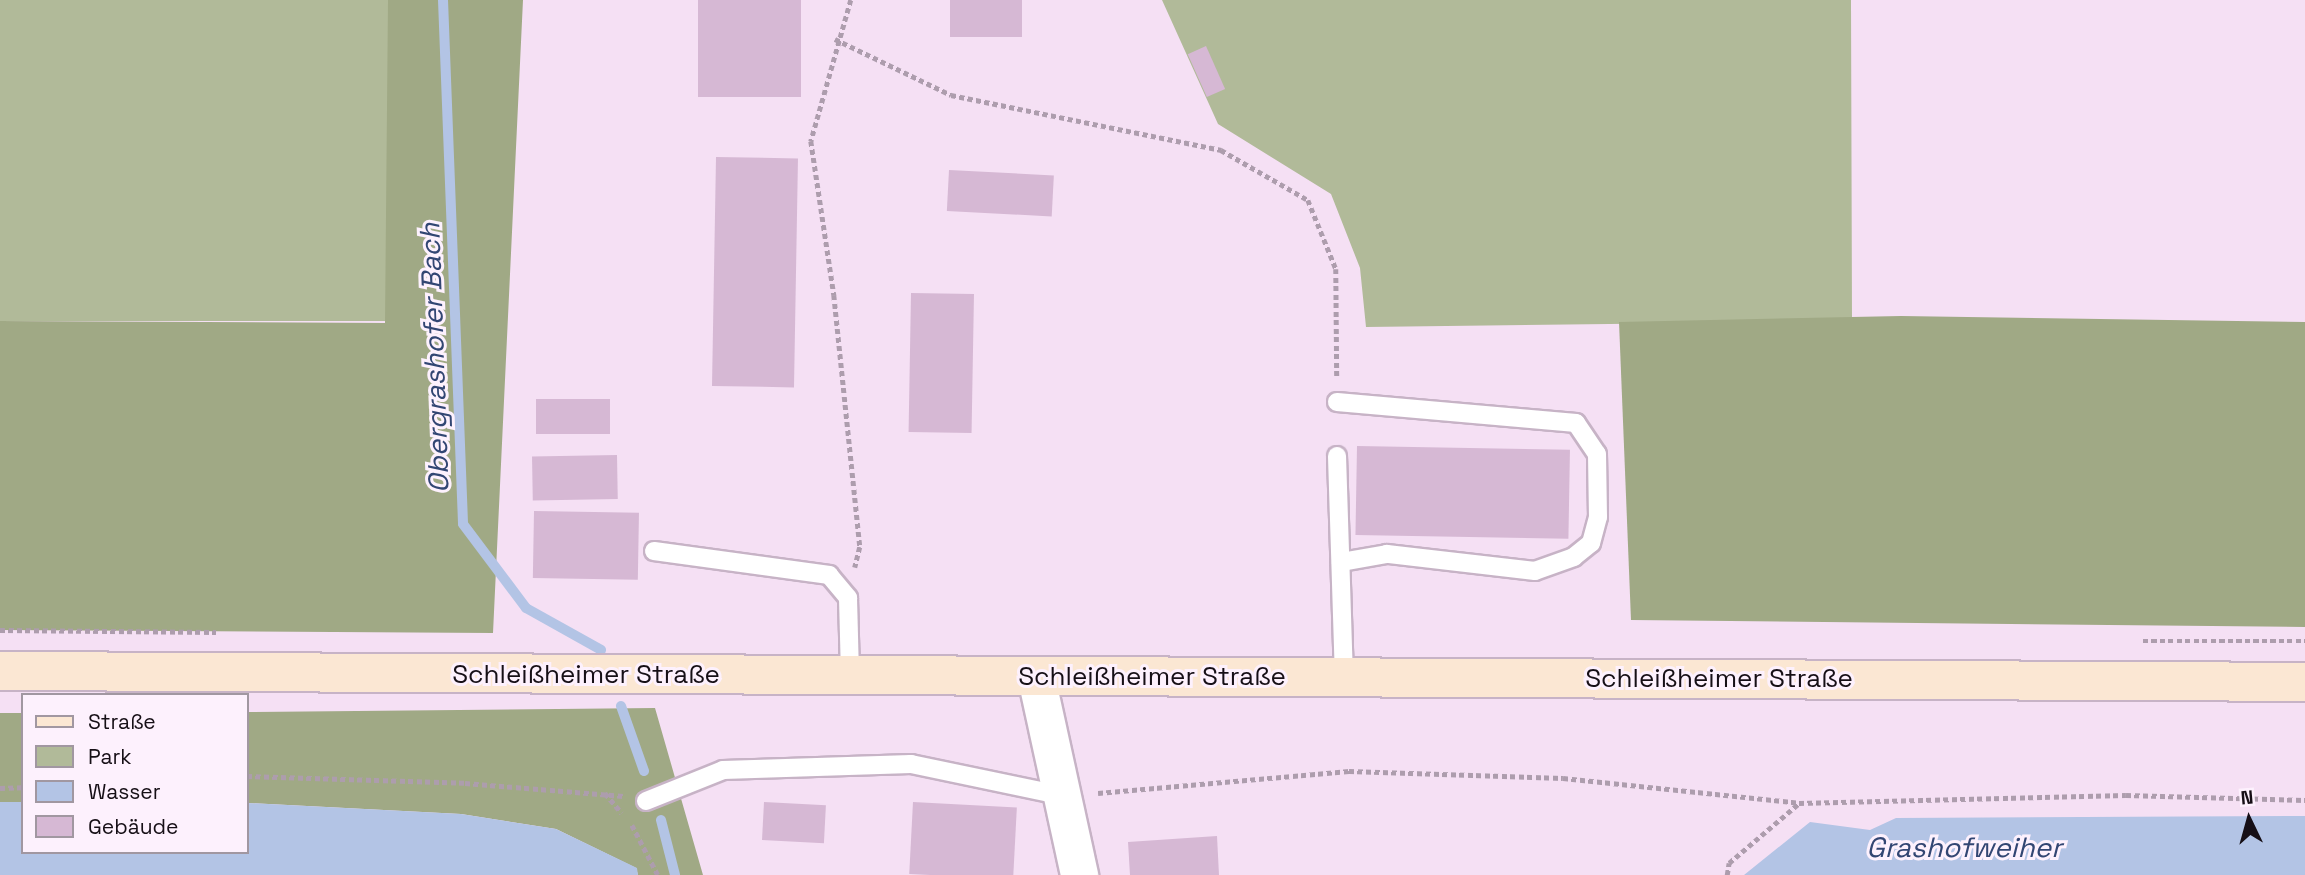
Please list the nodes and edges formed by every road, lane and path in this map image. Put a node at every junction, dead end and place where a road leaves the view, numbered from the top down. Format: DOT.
graph roads {
  1 [pos="851,0"];
  2 [pos="835,38"];
  3 [pos="1337,402"];
  4 [pos="1337,456"];
  5 [pos="654,551"];
  6 [pos="1341,562"];
  7 [pos="848,598"];
  8 [pos="0,671"];
  9 [pos="850,677"];
  10 [pos="1036,677"];
  11 [pos="1344,677"];
  12 [pos="2305,682"];
  13 [pos="248,776"];
  14 [pos="21,786"];
  15 [pos="0,788"];
  16 [pos="604,792"];
  17 [pos="1065,796"];
  18 [pos="2305,800"];
  19 [pos="646,801"];
  20 [pos="1799,803"];
  21 [pos="658,875"];
  22 [pos="1079,875"];
  23 [pos="1727,875"];
  1 -- 2 [label="path"];
  2 -- 3 [label="path"];
  2 -- 7 [label="path"];
  3 -- 6 [label="lane"];
  4 -- 6 [label="lane"];
  5 -- 7 [label="lane"];
  6 -- 11 [label="lane"];
  7 -- 9 [label="lane"];
  8 -- 9 [label="main road, Schleißheimer Straße"];
  9 -- 10 [label="main road, Schleißheimer Straße"];
  10 -- 11 [label="main road, Schleißheimer Straße"];
  10 -- 17 [label="street"];
  11 -- 12 [label="main road, Schleißheimer Straße"];
  13 -- 16 [label="path"];
  14 -- 15 [label="path"];
  16 -- 19 [label="path"];
  16 -- 21 [label="path"];
  17 -- 19 [label="lane"];
  17 -- 20 [label="path"];
  17 -- 22 [label="street"];
  18 -- 20 [label="path"];
  20 -- 23 [label="path"];
}
